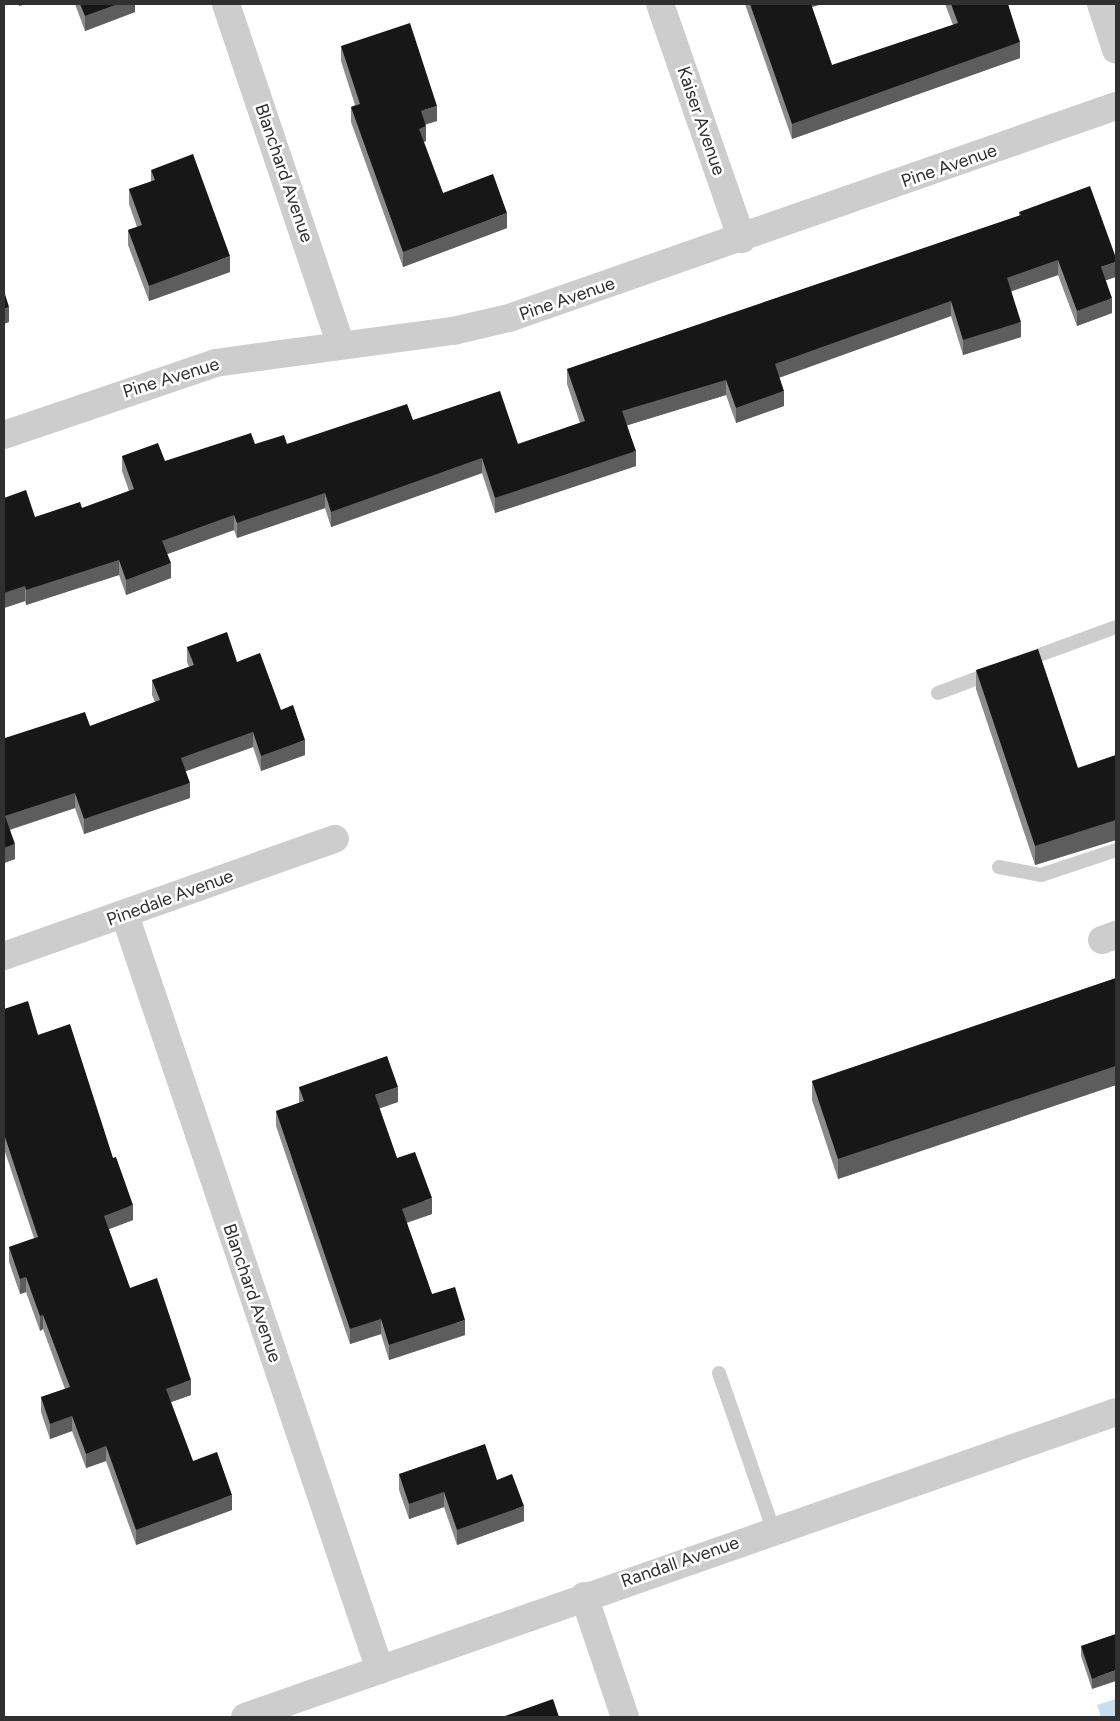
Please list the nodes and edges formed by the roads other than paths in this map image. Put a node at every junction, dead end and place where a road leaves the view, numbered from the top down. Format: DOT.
graph roads {
  1 [pos="226,4"];
  2 [pos="660,4"];
  3 [pos="1101,4"];
  4 [pos="1116,50"];
  5 [pos="1116,106"];
  6 [pos="742,239"];
  7 [pos="340,343"];
  8 [pos="4,435"];
  9 [pos="1116,627"];
  10 [pos="938,693"];
  11 [pos="335,839"];
  12 [pos="1116,850"];
  13 [pos="999,867"];
  14 [pos="125,915"];
  15 [pos="4,956"];
  16 [pos="719,1373"];
  17 [pos="1116,1412"];
  18 [pos="773,1529"];
  19 [pos="584,1596"];
  20 [pos="380,1670"];
  21 [pos="245,1717"];
  22 [pos="625,1717"];
  1 -- 7 [label="street, Blanchard Avenue"];
  2 -- 6 [label="street, Kaiser Avenue"];
  3 -- 4 [label="street"];
  5 -- 6 [label="street, Pine Avenue"];
  6 -- 7 [label="street, Pine Avenue"];
  7 -- 8 [label="street, Pine Avenue"];
  9 -- 10 [label="lane"];
  11 -- 14 [label="street, Pinedale Avenue"];
  12 -- 13 [label="lane"];
  14 -- 15 [label="street, Pinedale Avenue"];
  14 -- 20 [label="street, Blanchard Avenue"];
  16 -- 18 [label="lane"];
  17 -- 18 [label="street, Randall Avenue"];
  18 -- 19 [label="street, Randall Avenue"];
  19 -- 20 [label="street, Randall Avenue"];
  19 -- 22 [label="street"];
  20 -- 21 [label="street, Randall Avenue"];
}
